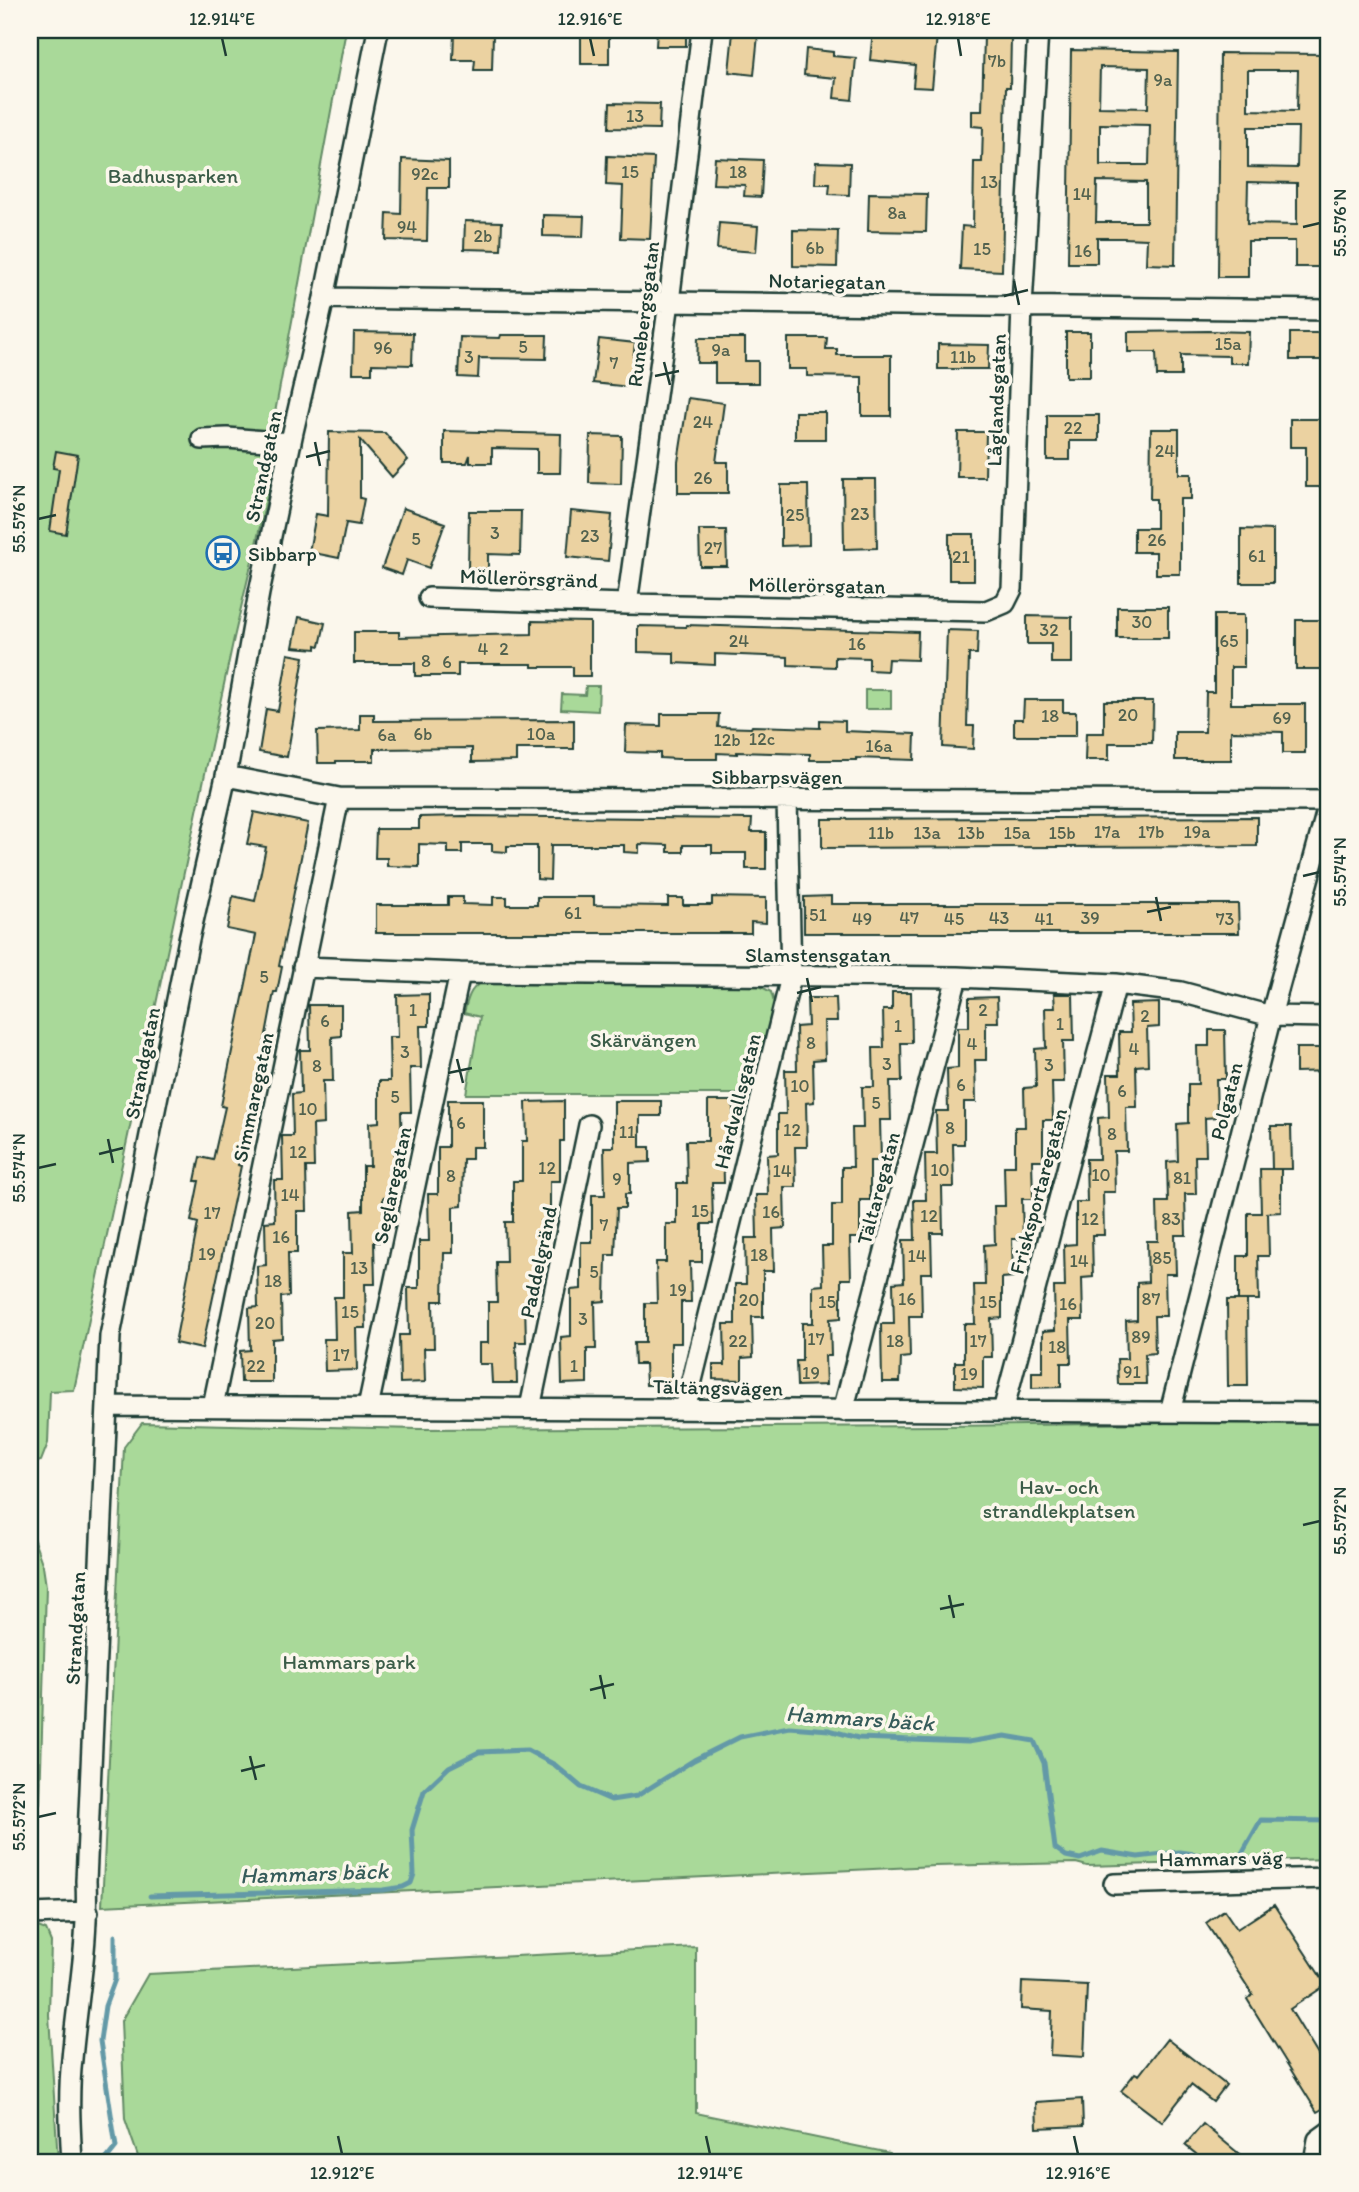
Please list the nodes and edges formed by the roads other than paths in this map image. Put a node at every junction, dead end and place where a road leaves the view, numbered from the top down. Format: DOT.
graph roads {
  1 [pos="378,30"];
  2 [pos="702,30"];
  3 [pos="1038,30"];
  4 [pos="324,298"];
  5 [pos="669,302"];
  6 [pos="1022,306"];
  7 [pos="1329,310"];
  8 [pos="202,439"];
  9 [pos="291,443"];
  10 [pos="429,598"];
  11 [pos="1006,603"];
  12 [pos="627,604"];
  13 [pos="226,776"];
  14 [pos="338,798"];
  15 [pos="787,799"];
  16 [pos="1329,802"];
  17 [pos="303,967"];
  18 [pos="460,973"];
  19 [pos="791,977"];
  20 [pos="957,977"];
  21 [pos="1116,984"];
  22 [pos="1271,1016"];
  23 [pos="1329,1017"];
  24 [pos="589,1125"];
  25 [pos="107,1406"];
  26 [pos="213,1406"];
  27 [pos="368,1407"];
  28 [pos="530,1408"];
  29 [pos="685,1409"];
  30 [pos="843,1411"];
  31 [pos="1003,1411"];
  32 [pos="1170,1412"];
  33 [pos="1329,1413"];
  34 [pos="1329,1878"];
  35 [pos="1114,1884"];
  36 [pos="88,1912"];
  37 [pos="30,1914"];
  38 [pos="1329,2132"];
  39 [pos="72,2162"];
  40 [pos="1314,2162"];
  1 -- 4 [label="street, Strandgatan"];
  2 -- 5 [label="street, Runebergsgatan"];
  3 -- 6 [label="street, Låglandsgatan"];
  4 -- 5 [label="street, Notariegatan"];
  4 -- 9 [label="street, Strandgatan"];
  5 -- 6 [label="street, Notariegatan"];
  5 -- 12 [label="street, Runebergsgatan"];
  6 -- 7 [label="street, Notariegatan"];
  6 -- 11 [label="street, Låglandsgatan"];
  8 -- 9 [label="street"];
  9 -- 13 [label="street, Strandgatan"];
  10 -- 12 [label="street, Möllerörsgränd"];
  11 -- 12 [label="street, Möllerörsgatan"];
  13 -- 14 [label="street, Sibbarpsvägen"];
  13 -- 25 [label="street, Strandgatan"];
  14 -- 15 [label="street, Sibbarpsvägen"];
  14 -- 17 [label="street, Simmaregatan"];
  15 -- 16 [label="street, Sibbarpsvägen"];
  15 -- 19 [label="street, Hårdvallsgatan"];
  16 -- 22 [label="street, Polgatan"];
  17 -- 18 [label="street, Slamstensgatan"];
  17 -- 26 [label="street, Simmaregatan"];
  18 -- 19 [label="street, Slamstensgatan"];
  18 -- 27 [label="street, Seglaregatan"];
  19 -- 20 [label="street, Slamstensgatan"];
  19 -- 29 [label="street, Hårdvallsgatan"];
  20 -- 21 [label="street, Slamstensgatan"];
  20 -- 30 [label="street, Tältaregatan"];
  21 -- 22 [label="street, Slamstensgatan"];
  21 -- 31 [label="street, Frisksportaregatan"];
  22 -- 23 [label="street, Slamstensgatan"];
  22 -- 32 [label="street, Polgatan"];
  24 -- 28 [label="street, Paddelgränd"];
  25 -- 26 [label="street, Tältängsvägen"];
  25 -- 36 [label="street, Strandgatan"];
  26 -- 27 [label="street, Tältängsvägen"];
  27 -- 28 [label="street, Tältängsvägen"];
  28 -- 29 [label="street, Tältängsvägen"];
  29 -- 30 [label="street, Tältängsvägen"];
  30 -- 31 [label="street, Tältängsvägen"];
  31 -- 32 [label="street, Tältängsvägen"];
  32 -- 33 [label="street, Tältängsvägen"];
  34 -- 35 [label="street, Hammars väg"];
  36 -- 37 [label="street"];
  36 -- 39 [label="street, Strandgatan"];
  38 -- 40 [label="street"];
}
